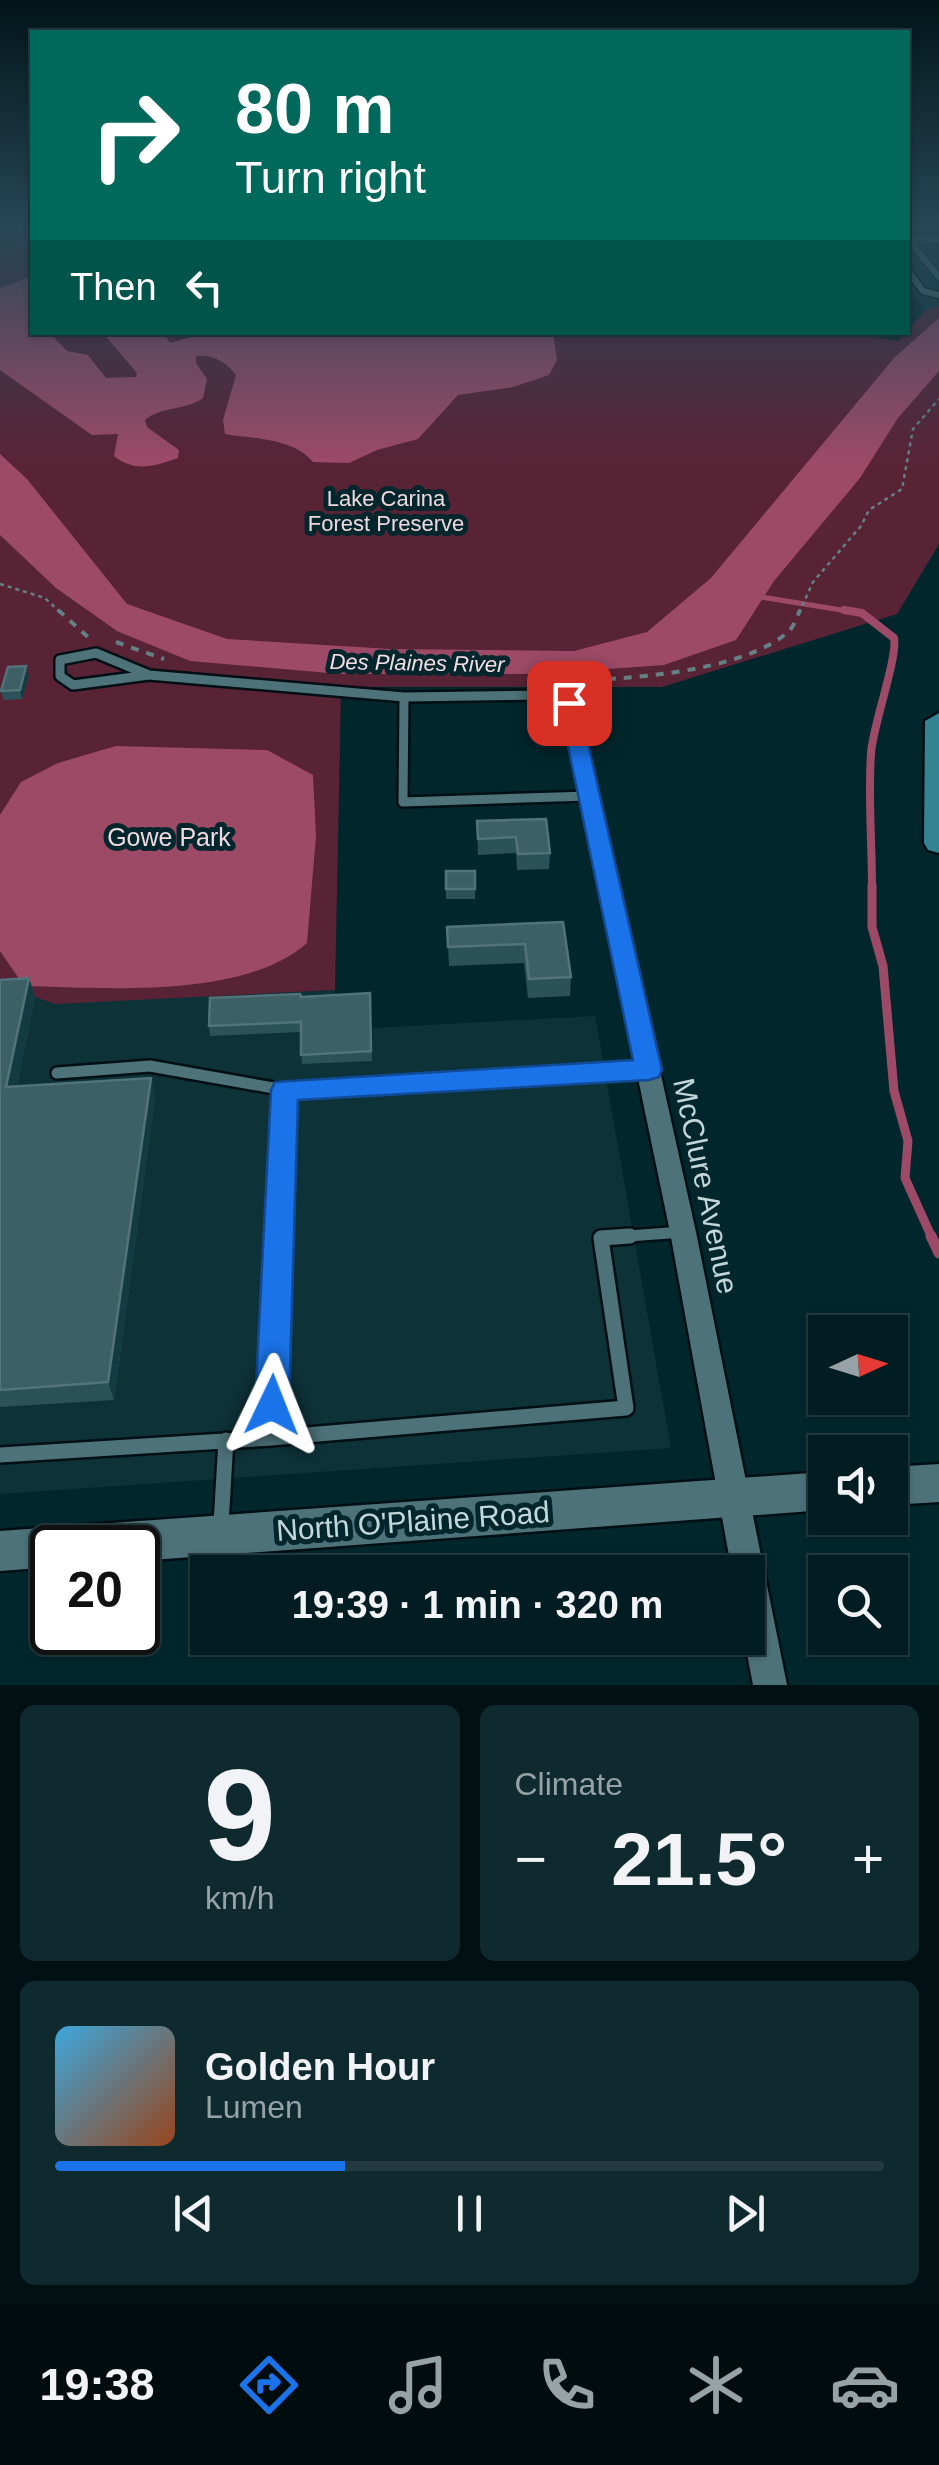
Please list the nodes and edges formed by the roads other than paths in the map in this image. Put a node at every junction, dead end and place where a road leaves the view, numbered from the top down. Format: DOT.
graph roads {
  1 [pos="149,675"];
  2 [pos="404,696"];
  3 [pos="569,703"];
  4 [pos="939,722"];
  5 [pos="589,796"];
  6 [pos="939,843"];
  7 [pos="649,1070"];
  8 [pos="57,1073"];
  9 [pos="285,1090"];
  10 [pos="683,1232"];
  11 [pos="271,1438"];
  12 [pos="226,1440"];
  13 [pos="0,1455"];
  14 [pos="939,1482"];
  15 [pos="908,1485"];
  16 [pos="808,1491"];
  17 [pos="734,1497"];
  18 [pos="220,1536"];
  19 [pos="0,1550"];
  20 [pos="770,1685"];
  1 -- 1 [label="lane"];
  1 -- 2 [label="lane"];
  2 -- 3 [label="lane"];
  2 -- 5 [label="lane"];
  3 -- 5 [label="street, McClure Avenue"];
  4 -- 6 [label="main road"];
  5 -- 7 [label="street, McClure Avenue"];
  7 -- 9 [label="lane"];
  7 -- 10 [label="street, McClure Avenue"];
  8 -- 9 [label="lane"];
  9 -- 11 [label="lane"];
  10 -- 11 [label="lane"];
  10 -- 17 [label="street, McClure Avenue"];
  11 -- 12 [label="lane"];
  12 -- 13 [label="lane"];
  12 -- 18 [label="lane"];
  14 -- 15 [label="street"];
  16 -- 17 [label="street, North O'Plaine Road"];
  17 -- 18 [label="street, North O'Plaine Road"];
  17 -- 20 [label="street, McClure Avenue"];
  18 -- 19 [label="street, North O'Plaine Road"];
}
